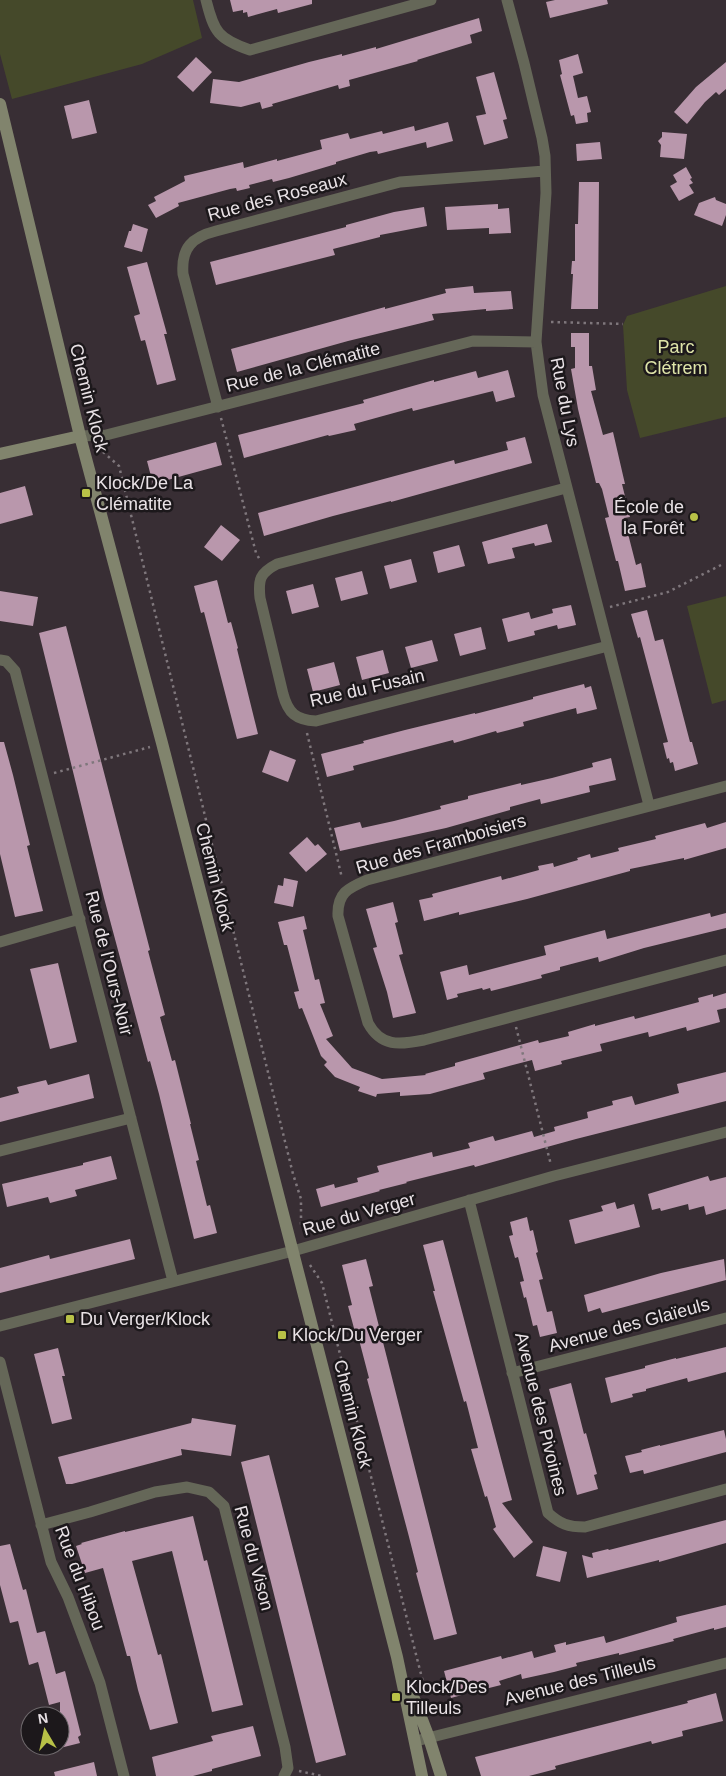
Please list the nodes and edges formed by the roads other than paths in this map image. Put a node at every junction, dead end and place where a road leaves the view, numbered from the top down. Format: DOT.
graph roads {
  1 [pos="206,0"];
  2 [pos="431,0"];
  3 [pos="507,0"];
  4 [pos="0,104"];
  5 [pos="544,171"];
  6 [pos="536,342"];
  7 [pos="218,407"];
  8 [pos="80,436"];
  9 [pos="0,454"];
  10 [pos="566,488"];
  11 [pos="608,646"];
  12 [pos="0,660"];
  13 [pos="726,786"];
  14 [pos="648,805"];
  15 [pos="80,920"];
  16 [pos="0,942"];
  17 [pos="726,960"];
  18 [pos="130,1118"];
  19 [pos="726,1132"];
  20 [pos="0,1151"];
  21 [pos="468,1200"];
  22 [pos="293,1251"];
  23 [pos="173,1282"];
  24 [pos="726,1318"];
  25 [pos="0,1326"];
  26 [pos="0,1362"];
  27 [pos="512,1373"];
  28 [pos="726,1489"];
  29 [pos="41,1524"];
  30 [pos="398,1657"];
  31 [pos="726,1663"];
  32 [pos="429,1738"];
  33 [pos="414,1741"];
  34 [pos="286,1772"];
  35 [pos="124,1776"];
  36 [pos="422,1776"];
  37 [pos="441,1776"];
  1 -- 2 [label="street"];
  3 -- 5 [label="street, Rue du Lys"];
  4 -- 8 [label="main road, Chemin Klock"];
  5 -- 6 [label="street, Rue du Lys"];
  5 -- 7 [label="street, Rue des Roseaux"];
  6 -- 7 [label="street, Rue de la Clématite"];
  6 -- 10 [label="street, Rue du Lys"];
  7 -- 8 [label="street, Rue de la Clématite"];
  8 -- 9 [label="main road"];
  8 -- 22 [label="main road, Chemin Klock"];
  10 -- 11 [label="street, Rue du Lys"];
  10 -- 11 [label="street, Rue du Fusain"];
  11 -- 14 [label="street, Rue du Lys"];
  12 -- 15 [label="street, Rue de l'Ours-Noir"];
  13 -- 14 [label="street, Rue des Framboisiers"];
  14 -- 17 [label="street, Rue des Framboisiers"];
  15 -- 16 [label="street"];
  15 -- 18 [label="street, Rue de l'Ours-Noir"];
  18 -- 20 [label="street"];
  18 -- 23 [label="street, Rue de l'Ours-Noir"];
  19 -- 21 [label="street, Rue du Verger"];
  21 -- 22 [label="street, Rue du Verger"];
  21 -- 27 [label="street, Avenue des Pivoines"];
  22 -- 23 [label="street, Rue du Verger"];
  22 -- 30 [label="main road, Chemin Klock"];
  23 -- 25 [label="street, Rue du Verger"];
  24 -- 27 [label="street, Avenue des Glaïeuls"];
  26 -- 29 [label="street, Rue du Hibou"];
  27 -- 28 [label="street, Avenue des Pivoines"];
  29 -- 34 [label="street, Rue du Vison"];
  29 -- 35 [label="street, Rue du Hibou"];
  30 -- 32 [label="main road, Chemin Klock"];
  30 -- 33 [label="main road, Chemin Klock"];
  31 -- 32 [label="street, Avenue des Tilleuls"];
  32 -- 33 [label="street, Avenue des Tilleuls"];
  32 -- 37 [label="main road, Chemin Klock"];
  33 -- 36 [label="main road, Chemin Klock"];
}
